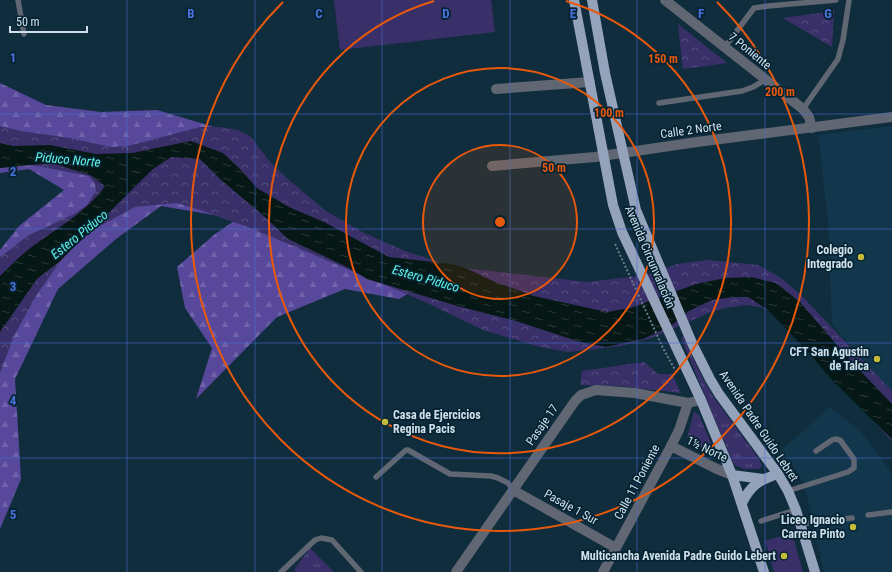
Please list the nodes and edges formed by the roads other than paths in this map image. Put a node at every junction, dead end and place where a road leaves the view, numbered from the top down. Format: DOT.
graph roads {
  1 [pos="18,0"];
  2 [pos="574,0"];
  3 [pos="592,0"];
  4 [pos="665,0"];
  5 [pos="836,0"];
  6 [pos="849,0"];
  7 [pos="767,3"];
  8 [pos="24,34"];
  9 [pos="724,48"];
  10 [pos="764,80"];
  11 [pos="590,82"];
  12 [pos="496,89"];
  13 [pos="659,103"];
  14 [pos="803,109"];
  15 [pos="892,117"];
  16 [pos="812,128"];
  17 [pos="623,153"];
  18 [pos="604,156"];
  19 [pos="492,166"];
  20 [pos="692,343"];
  21 [pos="701,400"];
  22 [pos="688,403"];
  23 [pos="671,446"];
  24 [pos="816,451"];
  25 [pos="778,474"];
  26 [pos="732,475"];
  27 [pos="376,478"];
  28 [pos="764,479"];
  29 [pos="513,490"];
  30 [pos="788,491"];
  31 [pos="742,503"];
  32 [pos="796,510"];
  33 [pos="892,512"];
  34 [pos="868,515"];
  35 [pos="852,518"];
  36 [pos="761,521"];
  37 [pos="800,524"];
  38 [pos="616,548"];
  39 [pos="461,570"];
  40 [pos="281,572"];
  41 [pos="361,572"];
  42 [pos="603,572"];
  43 [pos="764,572"];
  44 [pos="815,572"];
  1 -- 8 [label="lane"];
  2 -- 11 [label="main road, Avenida Circunvalación"];
  3 -- 17 [label="main road, Avenida Circunvalación"];
  4 -- 9 [label="street, 7 Poniente"];
  5 -- 7 [label="lane"];
  6 -- 14 [label="lane"];
  7 -- 9 [label="lane"];
  9 -- 10 [label="street, 7 Poniente"];
  10 -- 13 [label="lane"];
  10 -- 14 [label="street, 7 Poniente"];
  11 -- 12 [label="street"];
  11 -- 18 [label="main road, Avenida Circunvalación"];
  14 -- 16 [label="street, 7 Poniente"];
  15 -- 16 [label="street, Calle 2 Norte"];
  16 -- 17 [label="street, Calle 2 Norte"];
  17 -- 18 [label="street, Calle 2 Norte"];
  17 -- 20 [label="main road, Avenida Circunvalación"];
  18 -- 19 [label="street, Calle 2 Norte"];
  18 -- 21 [label="main road, Avenida Circunvalación"];
  20 -- 25 [label="main road, Avenida Padre Guido Lebret"];
  21 -- 22 [label="street, Pasaje 17"];
  21 -- 26 [label="main road"];
  22 -- 23 [label="street, Calle 11 Poniente"];
  22 -- 29 [label="street, Pasaje 17"];
  23 -- 26 [label="street, 1½ Norte"];
  23 -- 38 [label="street, Calle 11 Poniente"];
  24 -- 30 [label="lane"];
  25 -- 28 [label="main road"];
  25 -- 30 [label="main road, Avenida Padre Guido Lebret"];
  26 -- 28 [label="main road"];
  26 -- 31 [label="main road"];
  27 -- 29 [label="lane"];
  28 -- 31 [label="main road"];
  29 -- 38 [label="street, Pasaje 1 Sur"];
  29 -- 39 [label="street, Pasaje 17"];
  30 -- 32 [label="main road, Avenida Padre Guido Lebret"];
  31 -- 43 [label="main road"];
  32 -- 36 [label="lane"];
  32 -- 37 [label="main road, Avenida Padre Guido Lebret"];
  33 -- 34 [label="lane"];
  35 -- 37 [label="lane"];
  37 -- 44 [label="main road, Avenida Padre Guido Lebret"];
  38 -- 42 [label="street, Calle 11 Poniente"];
  40 -- 41 [label="lane"];
}
